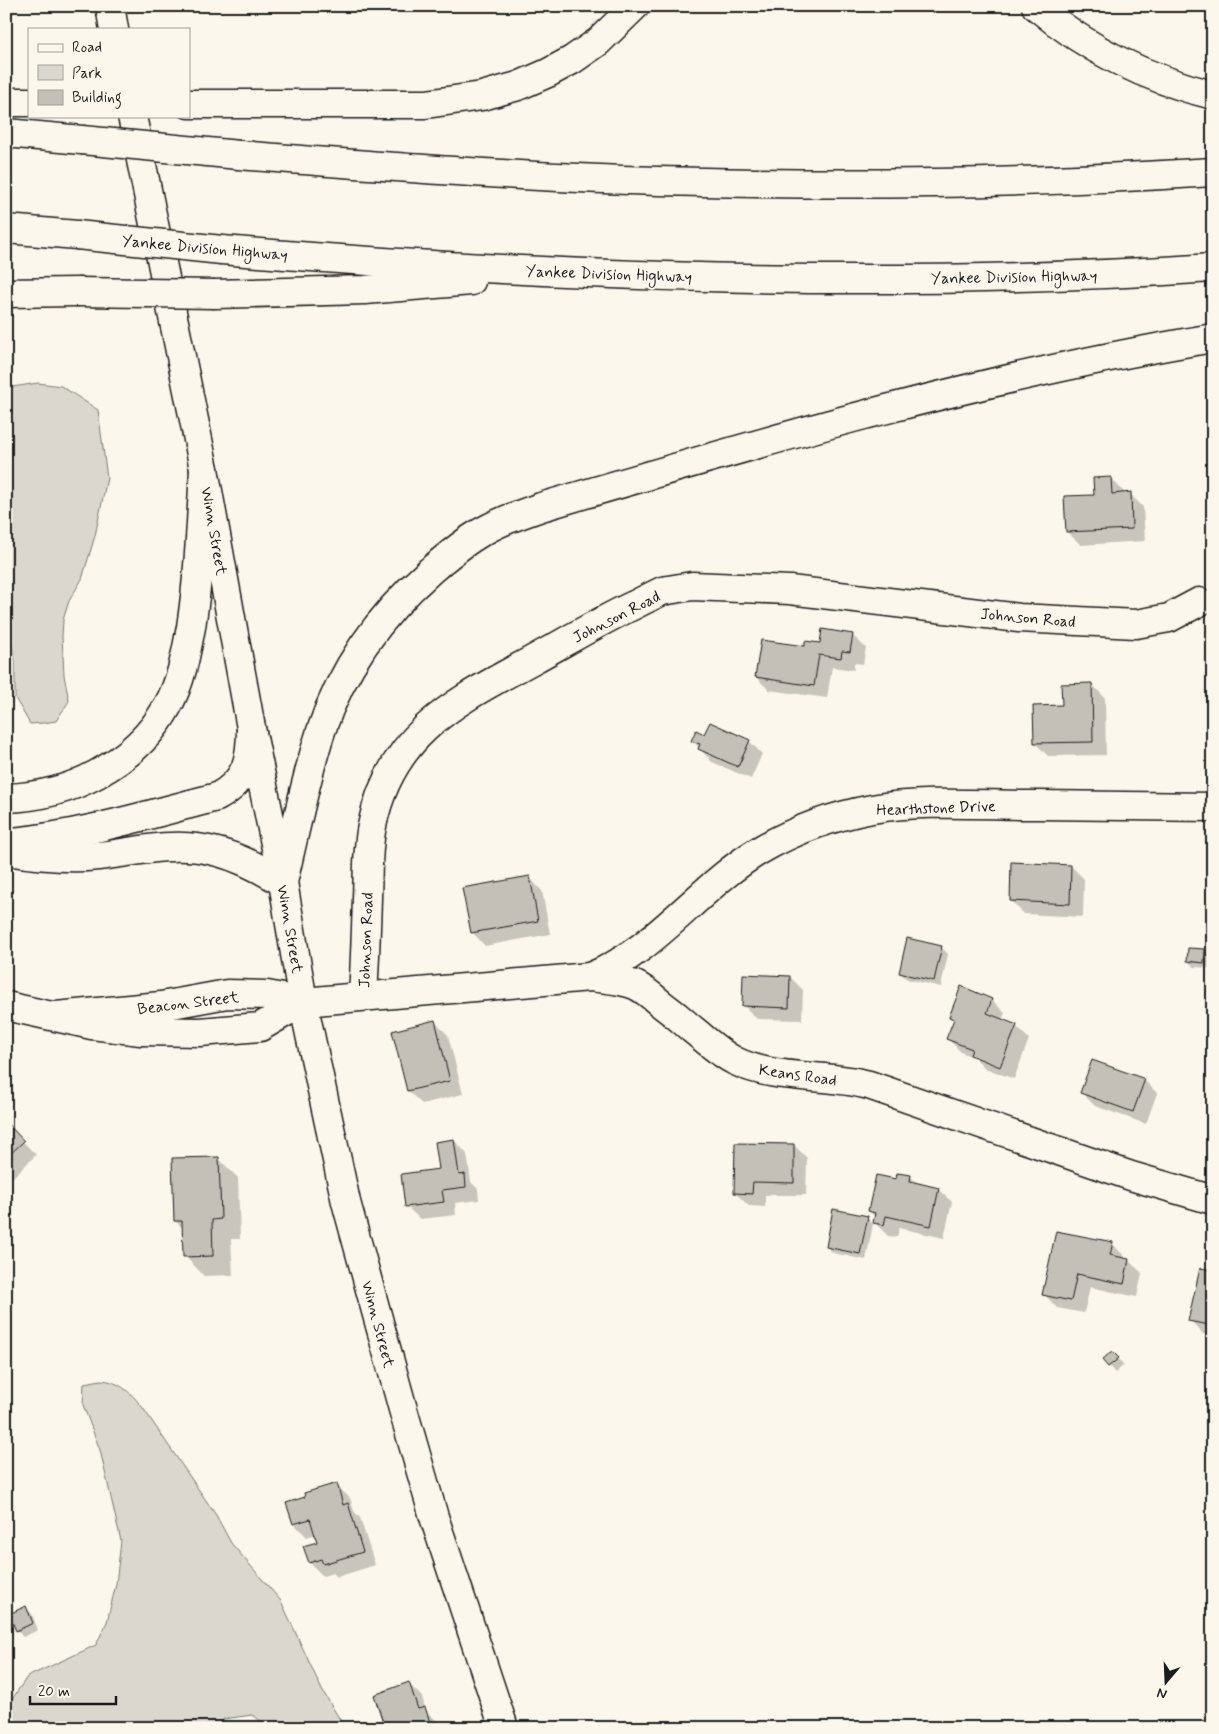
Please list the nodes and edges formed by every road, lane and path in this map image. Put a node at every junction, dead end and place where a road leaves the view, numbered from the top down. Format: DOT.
graph roads {
  1 [pos="110,6"];
  2 [pos="635,6"];
  3 [pos="1036,6"];
  4 [pos="114,28"];
  5 [pos="1213,95"];
  6 [pos="6,102"];
  7 [pos="28,102"];
  8 [pos="190,104"];
  9 [pos="132,118"];
  10 [pos="6,133"];
  11 [pos="1213,172"];
  12 [pos="6,228"];
  13 [pos="1213,268"];
  14 [pos="573,273"];
  15 [pos="6,292"];
  16 [pos="1213,338"];
  17 [pos="204,469"];
  18 [pos="1199,602"];
  19 [pos="251,728"];
  20 [pos="6,798"];
  21 [pos="1213,807"];
  22 [pos="6,842"];
  23 [pos="6,851"];
  24 [pos="283,882"];
  25 [pos="590,977"];
  26 [pos="363,996"];
  27 [pos="303,1002"];
  28 [pos="6,1006"];
  29 [pos="56,1016"];
  30 [pos="1213,1200"];
  31 [pos="504,1728"];
  1 -- 4 [label="main road"];
  2 -- 8 [label="main road"];
  3 -- 5 [label="main road"];
  6 -- 7 [label="main road"];
  9 -- 17 [label="main road, Winn Street"];
  10 -- 11 [label="main road, bridge"];
  12 -- 14 [label="main road, Yankee Division Highway, bridge"];
  13 -- 14 [label="main road, Yankee Division Highway"];
  14 -- 15 [label="main road, bridge"];
  16 -- 24 [label="main road"];
  17 -- 19 [label="main road, Winn Street"];
  17 -- 20 [label="main road"];
  18 -- 26 [label="main road, Johnson Road"];
  19 -- 22 [label="main road"];
  19 -- 24 [label="main road, Winn Street"];
  21 -- 25 [label="main road, Hearthstone Drive"];
  23 -- 24 [label="main road"];
  24 -- 27 [label="main road, Winn Street"];
  25 -- 26 [label="main road, Keans Road"];
  25 -- 30 [label="main road, Keans Road"];
  26 -- 27 [label="main road, Keans Road"];
  27 -- 29 [label="main road, Beacon Street"];
  27 -- 29 [label="main road, Beacon Street"];
  27 -- 31 [label="main road, Winn Street"];
  28 -- 29 [label="main road, Beacon Street"];
}
